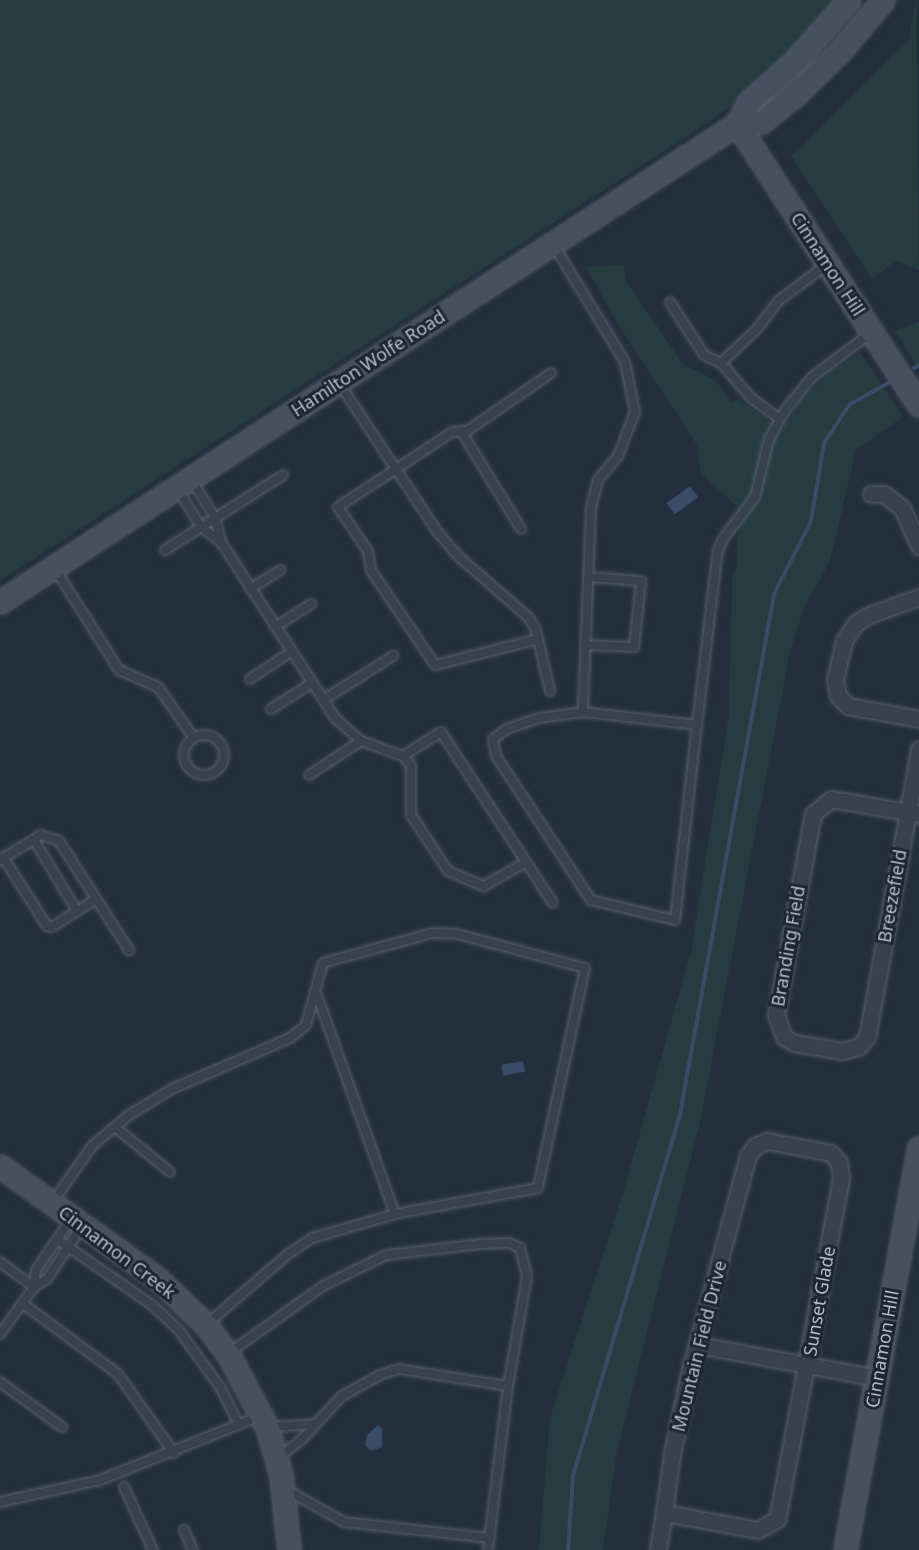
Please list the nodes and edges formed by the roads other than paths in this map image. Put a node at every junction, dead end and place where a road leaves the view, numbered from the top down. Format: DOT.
graph roads {
  1 [pos="849,0"];
  2 [pos="883,0"];
  3 [pos="737,124"];
  4 [pos="553,242"];
  5 [pos="828,264"];
  6 [pos="670,302"];
  7 [pos="872,332"];
  8 [pos="721,363"];
  9 [pos="551,373"];
  10 [pos="338,382"];
  11 [pos="919,405"];
  12 [pos="780,419"];
  13 [pos="461,431"];
  14 [pos="396,469"];
  15 [pos="284,475"];
  16 [pos="183,482"];
  17 [pos="871,494"];
  18 [pos="215,518"];
  19 [pos="201,527"];
  20 [pos="521,529"];
  21 [pos="220,542"];
  22 [pos="919,546"];
  23 [pos="165,550"];
  24 [pos="54,567"];
  25 [pos="281,570"];
  26 [pos="588,577"];
  27 [pos="250,589"];
  28 [pos="919,597"];
  29 [pos="0,602"];
  30 [pos="311,604"];
  31 [pos="275,627"];
  32 [pos="538,639"];
  33 [pos="585,645"];
  34 [pos="291,652"];
  35 [pos="393,656"];
  36 [pos="250,679"];
  37 [pos="312,683"];
  38 [pos="550,691"];
  39 [pos="323,700"];
  40 [pos="271,709"];
  41 [pos="583,712"];
  42 [pos="919,719"];
  43 [pos="697,725"];
  44 [pos="194,738"];
  45 [pos="361,741"];
  46 [pos="919,749"];
  47 [pos="403,756"];
  48 [pos="309,775"];
  49 [pos="913,813"];
  50 [pos="34,840"];
  51 [pos="2,859"];
  52 [pos="526,862"];
  53 [pos="96,899"];
  54 [pos="553,903"];
  55 [pos="77,911"];
  56 [pos="129,950"];
  57 [pos="317,995"];
  58 [pos="863,1042"];
  59 [pos="115,1127"];
  60 [pos="755,1146"];
  61 [pos="919,1148"];
  62 [pos="0,1166"];
  63 [pos="170,1172"];
  64 [pos="52,1204"];
  65 [pos="395,1214"];
  66 [pos="77,1222"];
  67 [pos="57,1239"];
  68 [pos="68,1247"];
  69 [pos="0,1262"];
  70 [pos="34,1287"];
  71 [pos="22,1303"];
  72 [pos="206,1325"];
  73 [pos="0,1334"];
  74 [pos="698,1345"];
  75 [pos="228,1354"];
  76 [pos="808,1364"];
  77 [pos="877,1378"];
  78 [pos="0,1382"];
  79 [pos="508,1386"];
  80 [pos="265,1421"];
  81 [pos="316,1424"];
  82 [pos="239,1425"];
  83 [pos="62,1427"];
  84 [pos="174,1453"];
  85 [pos="277,1459"];
  86 [pos="124,1488"];
  87 [pos="283,1488"];
  88 [pos="0,1502"];
  89 [pos="664,1513"];
  90 [pos="184,1530"];
  91 [pos="490,1538"];
  92 [pos="153,1550"];
  93 [pos="193,1550"];
  94 [pos="289,1550"];
  95 [pos="488,1550"];
  96 [pos="658,1550"];
  97 [pos="845,1550"];
  1 -- 3 [label="street, Hamilton Wolfe Road"];
  2 -- 3 [label="street, Hamilton Wolfe Road"];
  3 -- 4 [label="street, Hamilton Wolfe Road"];
  3 -- 5 [label="street, Cinnamon Hill"];
  4 -- 10 [label="street, Hamilton Wolfe Road"];
  4 -- 26 [label="lane"];
  5 -- 7 [label="street, Cinnamon Hill"];
  5 -- 8 [label="lane"];
  6 -- 8 [label="lane"];
  7 -- 11 [label="street, Cinnamon Hill"];
  7 -- 12 [label="lane"];
  8 -- 12 [label="lane"];
  9 -- 13 [label="lane"];
  10 -- 14 [label="lane"];
  10 -- 16 [label="street, Hamilton Wolfe Road"];
  12 -- 43 [label="lane"];
  13 -- 14 [label="lane"];
  13 -- 20 [label="lane"];
  14 -- 32 [label="lane"];
  14 -- 32 [label="lane"];
  15 -- 18 [label="lane"];
  16 -- 18 [label="lane"];
  16 -- 19 [label="lane"];
  16 -- 24 [label="street, Hamilton Wolfe Road"];
  17 -- 22 [label="street"];
  18 -- 19 [label="lane"];
  18 -- 21 [label="lane"];
  19 -- 21 [label="lane"];
  19 -- 23 [label="lane"];
  21 -- 27 [label="lane"];
  24 -- 29 [label="street, Hamilton Wolfe Road"];
  24 -- 44 [label="lane"];
  25 -- 27 [label="lane"];
  26 -- 33 [label="lane"];
  26 -- 33 [label="lane"];
  27 -- 31 [label="lane"];
  28 -- 42 [label="street"];
  30 -- 31 [label="lane"];
  31 -- 34 [label="lane"];
  32 -- 38 [label="lane"];
  33 -- 41 [label="lane"];
  34 -- 36 [label="lane"];
  34 -- 37 [label="lane"];
  35 -- 39 [label="lane"];
  37 -- 39 [label="lane"];
  37 -- 40 [label="lane"];
  39 -- 45 [label="lane"];
  41 -- 43 [label="lane"];
  41 -- 43 [label="lane"];
  44 -- 44 [label="lane"];
  45 -- 47 [label="lane"];
  45 -- 48 [label="lane"];
  46 -- 49 [label="street, Breezefield"];
  47 -- 52 [label="lane"];
  47 -- 52 [label="lane"];
  49 -- 58 [label="street, Breezefield"];
  49 -- 58 [label="street, Branding Field"];
  50 -- 51 [label="lane"];
  50 -- 53 [label="lane"];
  50 -- 55 [label="lane"];
  51 -- 55 [label="lane"];
  52 -- 54 [label="lane"];
  53 -- 55 [label="lane"];
  53 -- 56 [label="lane"];
  57 -- 59 [label="lane"];
  57 -- 65 [label="lane"];
  57 -- 65 [label="lane"];
  59 -- 63 [label="lane"];
  59 -- 64 [label="lane"];
  60 -- 74 [label="street, Mountain Field Drive"];
  60 -- 76 [label="street, Sunset Glade"];
  61 -- 77 [label="street, Cinnamon Hill"];
  62 -- 64 [label="street, Cinnamon Creek"];
  64 -- 66 [label="street, Cinnamon Creek"];
  65 -- 72 [label="lane"];
  66 -- 67 [label="lane"];
  66 -- 68 [label="lane"];
  66 -- 72 [label="street, Cinnamon Creek"];
  67 -- 68 [label="lane"];
  67 -- 70 [label="lane"];
  68 -- 70 [label="lane"];
  68 -- 82 [label="lane"];
  69 -- 70 [label="lane"];
  70 -- 71 [label="lane"];
  71 -- 73 [label="lane"];
  71 -- 84 [label="lane"];
  72 -- 75 [label="street, Cinnamon Creek"];
  74 -- 76 [label="street"];
  74 -- 89 [label="street, Mountain Field Drive"];
  75 -- 79 [label="lane"];
  75 -- 80 [label="street, Cinnamon Creek"];
  76 -- 77 [label="street"];
  76 -- 89 [label="street, Sunset Glade"];
  77 -- 97 [label="street, Cinnamon Hill"];
  78 -- 83 [label="lane"];
  79 -- 81 [label="lane"];
  79 -- 91 [label="lane"];
  80 -- 81 [label="lane"];
  80 -- 82 [label="lane"];
  80 -- 85 [label="street, Cinnamon Creek"];
  81 -- 85 [label="lane"];
  82 -- 84 [label="lane"];
  84 -- 88 [label="lane"];
  85 -- 87 [label="street, Cinnamon Creek"];
  86 -- 92 [label="lane"];
  87 -- 91 [label="lane"];
  87 -- 94 [label="street, Cinnamon Creek"];
  89 -- 96 [label="street, Mountain Field Drive"];
  90 -- 93 [label="lane"];
  91 -- 95 [label="lane"];
}
